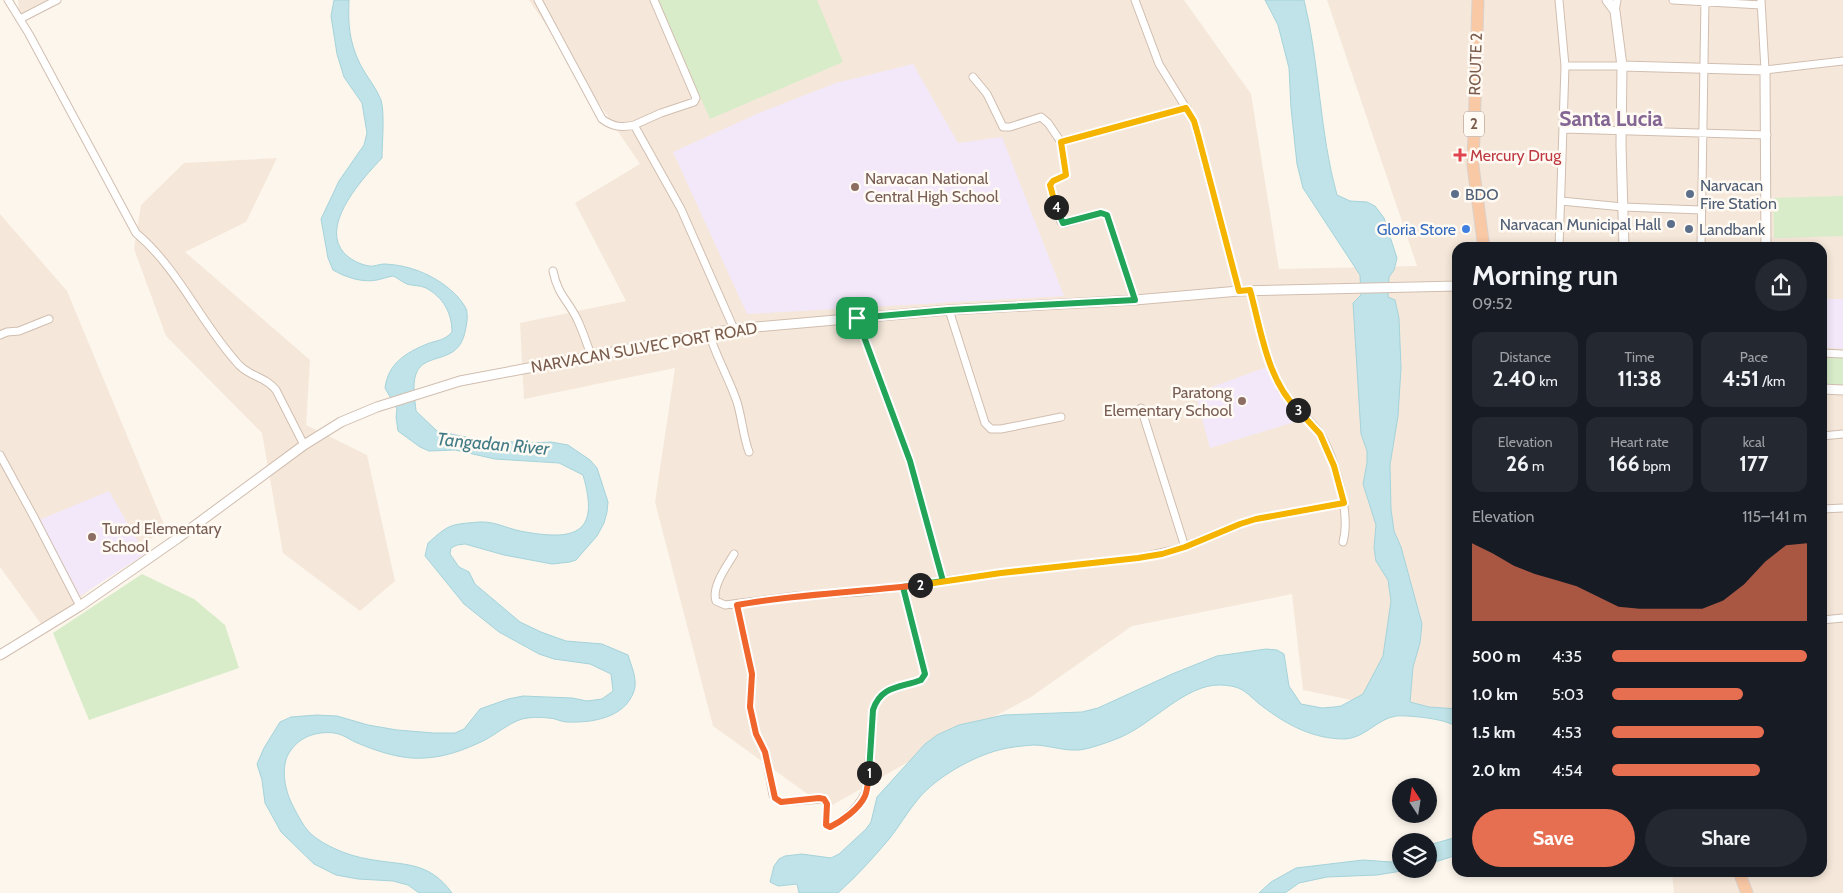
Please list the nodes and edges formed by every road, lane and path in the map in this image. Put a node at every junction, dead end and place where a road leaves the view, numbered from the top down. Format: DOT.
graph roads {
  1 [pos="8,0"];
  2 [pos="57,0"];
  3 [pos="538,0"];
  4 [pos="654,0"];
  5 [pos="1135,0"];
  6 [pos="1478,0"];
  7 [pos="1559,0"];
  8 [pos="1607,0"];
  9 [pos="1617,0"];
  10 [pos="1674,0"];
  11 [pos="1705,1"];
  12 [pos="1761,2"];
  13 [pos="1615,11"];
  14 [pos="20,19"];
  15 [pos="1843,61"];
  16 [pos="1565,66"];
  17 [pos="1622,66"];
  18 [pos="1703,68"];
  19 [pos="1765,70"];
  20 [pos="973,77"];
  21 [pos="1186,108"];
  22 [pos="634,125"];
  23 [pos="1564,129"];
  24 [pos="1621,131"];
  25 [pos="1702,133"];
  26 [pos="1766,135"];
  27 [pos="1061,142"];
  28 [pos="1562,201"];
  29 [pos="1624,207"];
  30 [pos="1701,210"];
  31 [pos="1483,242"];
  32 [pos="1559,242"];
  33 [pos="1624,242"];
  34 [pos="1701,242"];
  35 [pos="1766,242"];
  36 [pos="553,271"];
  37 [pos="1452,286"];
  38 [pos="1250,290"];
  39 [pos="1239,291"];
  40 [pos="1135,300"];
  41 [pos="948,310"];
  42 [pos="857,318"];
  43 [pos="49,319"];
  44 [pos="734,329"];
  45 [pos="709,333"];
  46 [pos="0,335"];
  47 [pos="1827,353"];
  48 [pos="1843,354"];
  49 [pos="591,355"];
  50 [pos="1827,390"];
  51 [pos="1843,390"];
  52 [pos="1141,408"];
  53 [pos="1061,417"];
  54 [pos="1843,434"];
  55 [pos="1827,436"];
  56 [pos="304,445"];
  57 [pos="749,452"];
  58 [pos="0,455"];
  59 [pos="1344,503"];
  60 [pos="1843,508"];
  61 [pos="1827,509"];
  62 [pos="1344,542"];
  63 [pos="1185,547"];
  64 [pos="734,554"];
  65 [pos="943,581"];
  66 [pos="903,587"];
  67 [pos="737,605"];
  68 [pos="80,606"];
  69 [pos="1843,618"];
  70 [pos="1827,620"];
  71 [pos="0,654"];
  72 [pos="1740,877"];
  73 [pos="1747,893"];
  1 -- 14 [label="street"];
  2 -- 14 [label="street"];
  3 -- 22 [label="street"];
  4 -- 22 [label="street"];
  5 -- 21 [label="street"];
  6 -- 31 [label="highway, ROUTE 2 / 2"];
  7 -- 16 [label="street"];
  8 -- 13 [label="street"];
  9 -- 13 [label="street"];
  10 -- 11 [label="street"];
  11 -- 12 [label="street"];
  11 -- 18 [label="street"];
  12 -- 19 [label="street"];
  13 -- 17 [label="street"];
  14 -- 56 [label="street"];
  15 -- 19 [label="street"];
  16 -- 17 [label="street"];
  16 -- 23 [label="street"];
  17 -- 18 [label="street"];
  17 -- 24 [label="street"];
  18 -- 19 [label="street"];
  18 -- 25 [label="street"];
  19 -- 26 [label="street"];
  20 -- 27 [label="street"];
  21 -- 27 [label="street"];
  21 -- 39 [label="street"];
  22 -- 44 [label="street"];
  23 -- 24 [label="street"];
  23 -- 28 [label="street"];
  24 -- 25 [label="street"];
  24 -- 29 [label="street"];
  25 -- 26 [label="street"];
  25 -- 30 [label="street"];
  26 -- 35 [label="street"];
  27 -- 40 [label="street"];
  28 -- 29 [label="street"];
  28 -- 32 [label="street"];
  29 -- 30 [label="street"];
  29 -- 33 [label="street"];
  30 -- 34 [label="street"];
  36 -- 49 [label="street"];
  37 -- 38 [label="street, NARVACAN SULVEC PORT ROAD"];
  38 -- 39 [label="street, NARVACAN SULVEC PORT ROAD"];
  38 -- 59 [label="street"];
  39 -- 40 [label="street, NARVACAN SULVEC PORT ROAD"];
  40 -- 41 [label="street, NARVACAN SULVEC PORT ROAD"];
  41 -- 42 [label="street, NARVACAN SULVEC PORT ROAD"];
  41 -- 53 [label="street"];
  42 -- 44 [label="street, NARVACAN SULVEC PORT ROAD"];
  42 -- 65 [label="street"];
  43 -- 46 [label="street"];
  44 -- 45 [label="street, NARVACAN SULVEC PORT ROAD"];
  45 -- 49 [label="street, NARVACAN SULVEC PORT ROAD"];
  45 -- 57 [label="street"];
  47 -- 48 [label="street"];
  49 -- 56 [label="street, NARVACAN SULVEC PORT ROAD"];
  50 -- 51 [label="street"];
  52 -- 63 [label="street"];
  54 -- 55 [label="street"];
  56 -- 68 [label="street, NARVACAN SULVEC PORT ROAD"];
  58 -- 68 [label="street"];
  59 -- 62 [label="street"];
  59 -- 63 [label="street"];
  60 -- 61 [label="street"];
  63 -- 65 [label="street"];
  64 -- 67 [label="street"];
  65 -- 66 [label="street"];
  66 -- 67 [label="street"];
  66 -- 67 [label="street"];
  68 -- 71 [label="street, NARVACAN SULVEC PORT ROAD"];
  69 -- 70 [label="street"];
  72 -- 73 [label="highway"];
}
